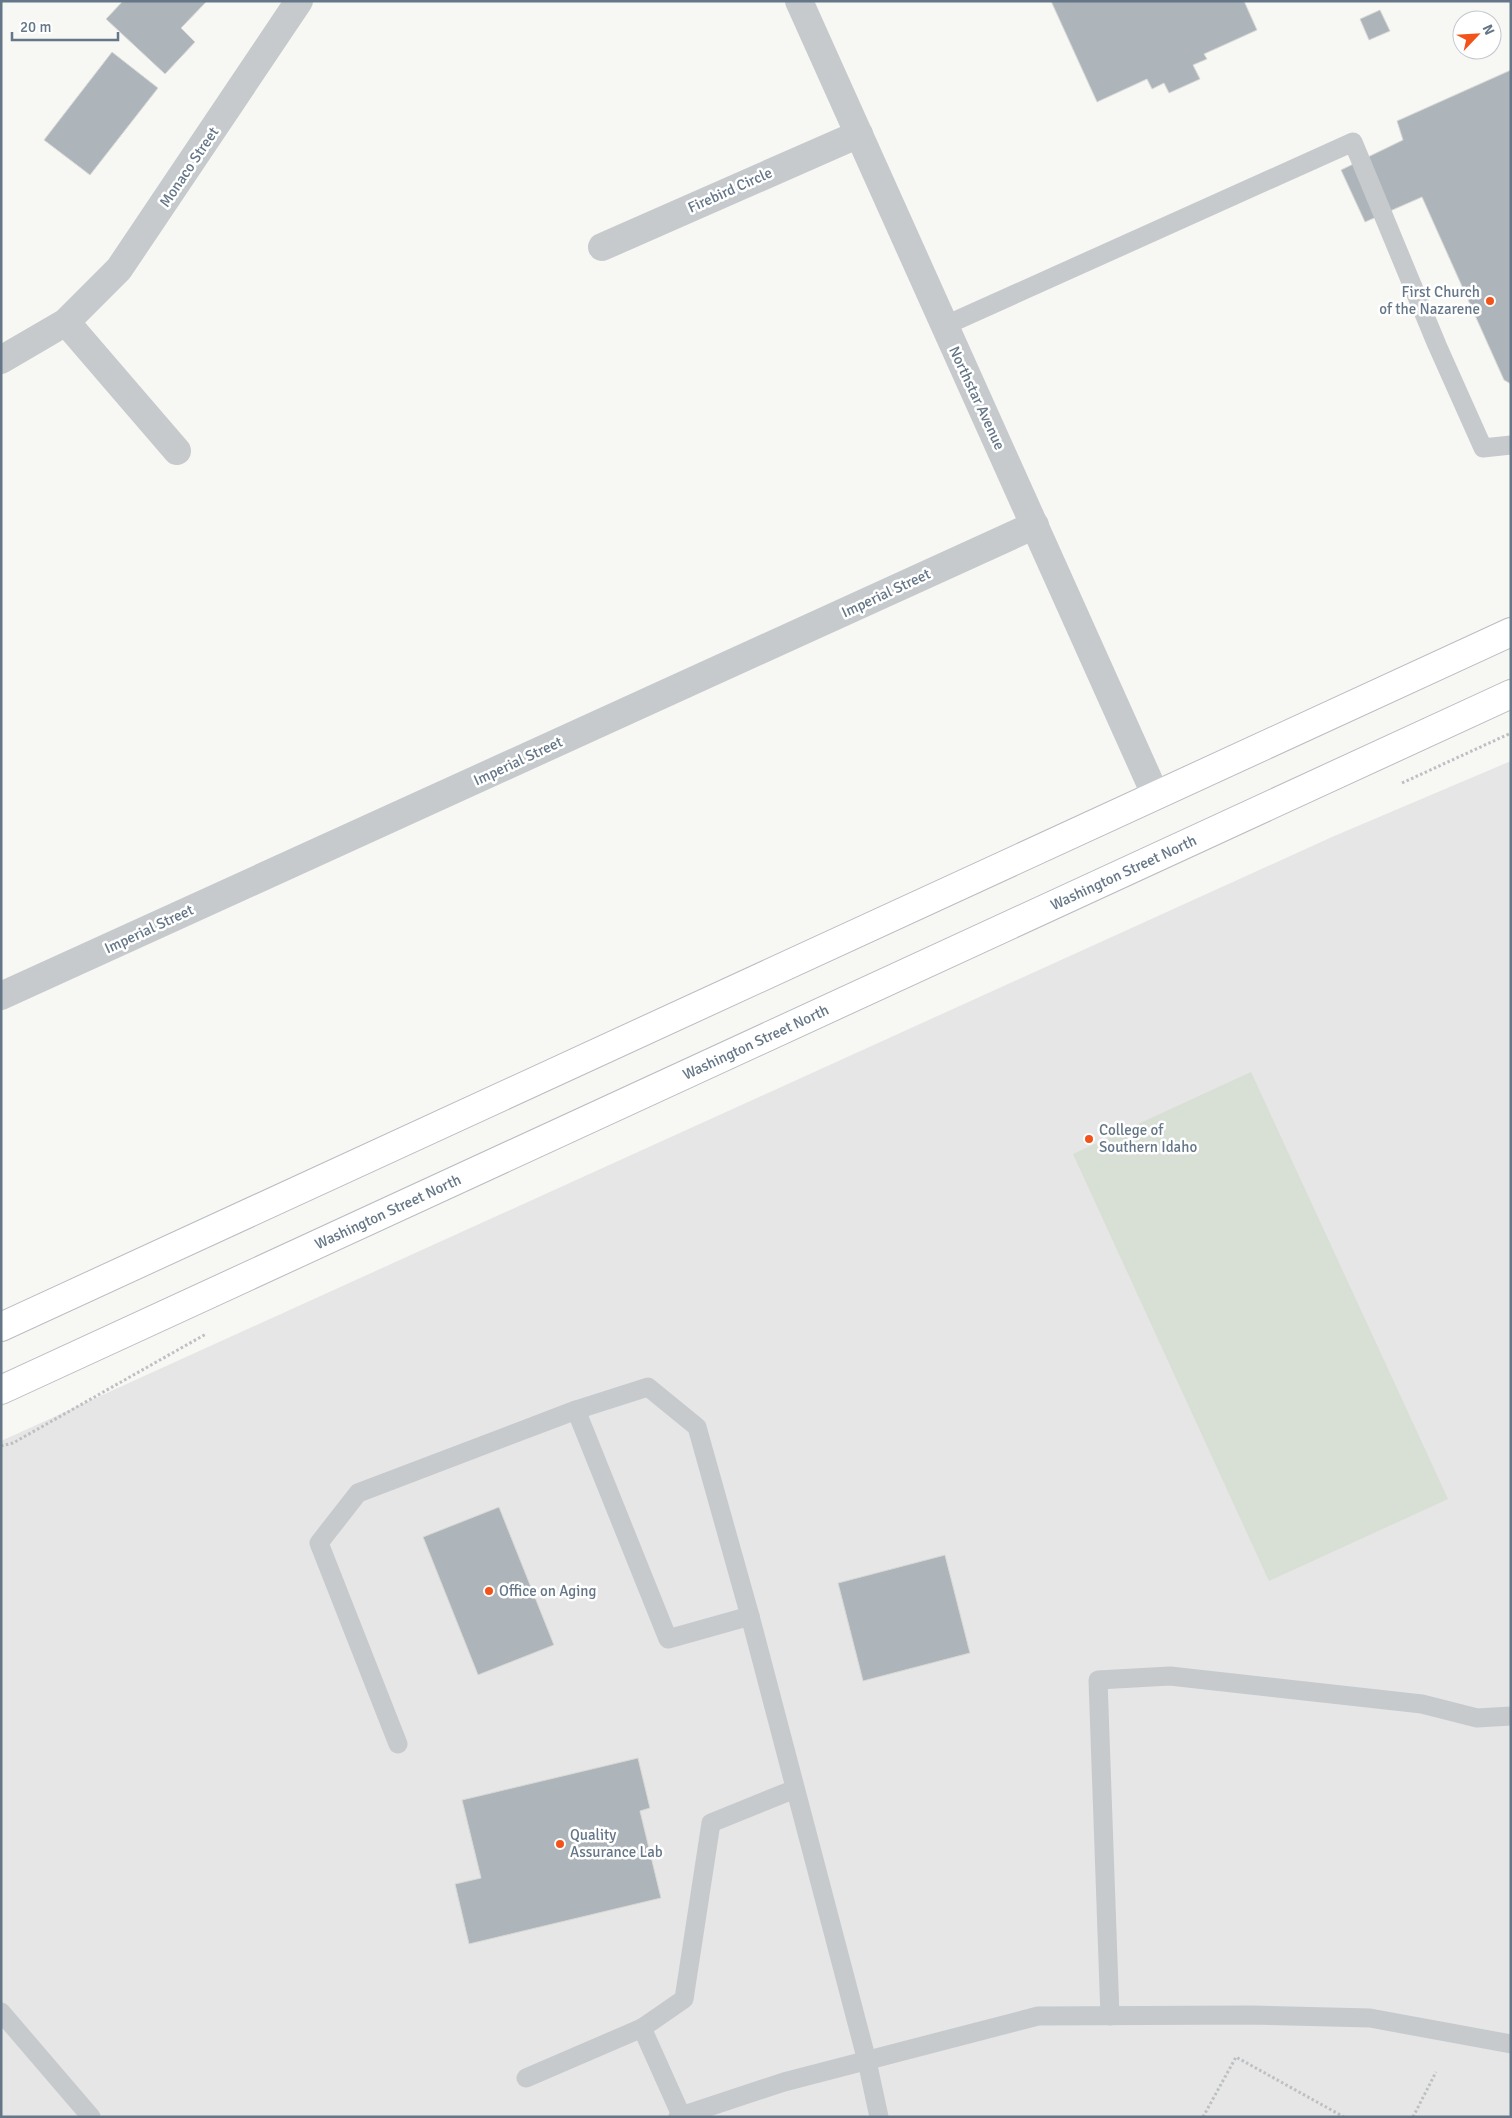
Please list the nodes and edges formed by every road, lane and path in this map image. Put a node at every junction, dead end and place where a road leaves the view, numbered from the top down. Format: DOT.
graph roads {
  1 [pos="300,1"];
  2 [pos="799,1"];
  3 [pos="859,134"];
  4 [pos="602,247"];
  5 [pos="66,322"];
  6 [pos="944,326"];
  7 [pos="1,360"];
  8 [pos="1511,445"];
  9 [pos="178,451"];
  10 [pos="1035,525"];
  11 [pos="1511,632"];
  12 [pos="1511,694"];
  13 [pos="1155,794"];
  14 [pos="1,996"];
  15 [pos="1,1326"];
  16 [pos="1,1390"];
  17 [pos="576,1410"];
  18 [pos="750,1616"];
  19 [pos="1511,1716"];
  20 [pos="398,1744"];
  21 [pos="795,1789"];
  22 [pos="1,2012"];
  23 [pos="1110,2016"];
  24 [pos="642,2028"];
  25 [pos="1511,2044"];
  26 [pos="867,2061"];
  27 [pos="1436,2072"];
  28 [pos="526,2078"];
  29 [pos="712,2112"];
  30 [pos="680,2116"];
  31 [pos="91,2117"];
  32 [pos="879,2117"];
  33 [pos="1203,2117"];
  34 [pos="1344,2117"];
  35 [pos="1413,2117"];
  1 -- 5 [label="street, Monaco Street"];
  2 -- 3 [label="street, Northstar Avenue"];
  3 -- 4 [label="street, Firebird Circle"];
  3 -- 6 [label="street, Northstar Avenue"];
  5 -- 7 [label="street, Monaco Street"];
  5 -- 9 [label="street"];
  6 -- 8 [label="lane"];
  6 -- 10 [label="street, Northstar Avenue"];
  10 -- 13 [label="street, Northstar Avenue"];
  10 -- 14 [label="street, Imperial Street"];
  11 -- 13 [label="main road"];
  12 -- 16 [label="main road, Washington Street North"];
  13 -- 15 [label="main road"];
  17 -- 18 [label="lane"];
  17 -- 18 [label="lane"];
  17 -- 20 [label="lane"];
  18 -- 21 [label="lane"];
  19 -- 23 [label="lane"];
  21 -- 24 [label="lane"];
  21 -- 26 [label="lane"];
  22 -- 31 [label="lane"];
  23 -- 25 [label="lane"];
  23 -- 26 [label="lane"];
  24 -- 28 [label="lane"];
  24 -- 30 [label="lane"];
  26 -- 29 [label="lane"];
  26 -- 32 [label="lane"];
  27 -- 35 [label="path"];
  29 -- 30 [label="lane"];
  33 -- 34 [label="path"];
}
